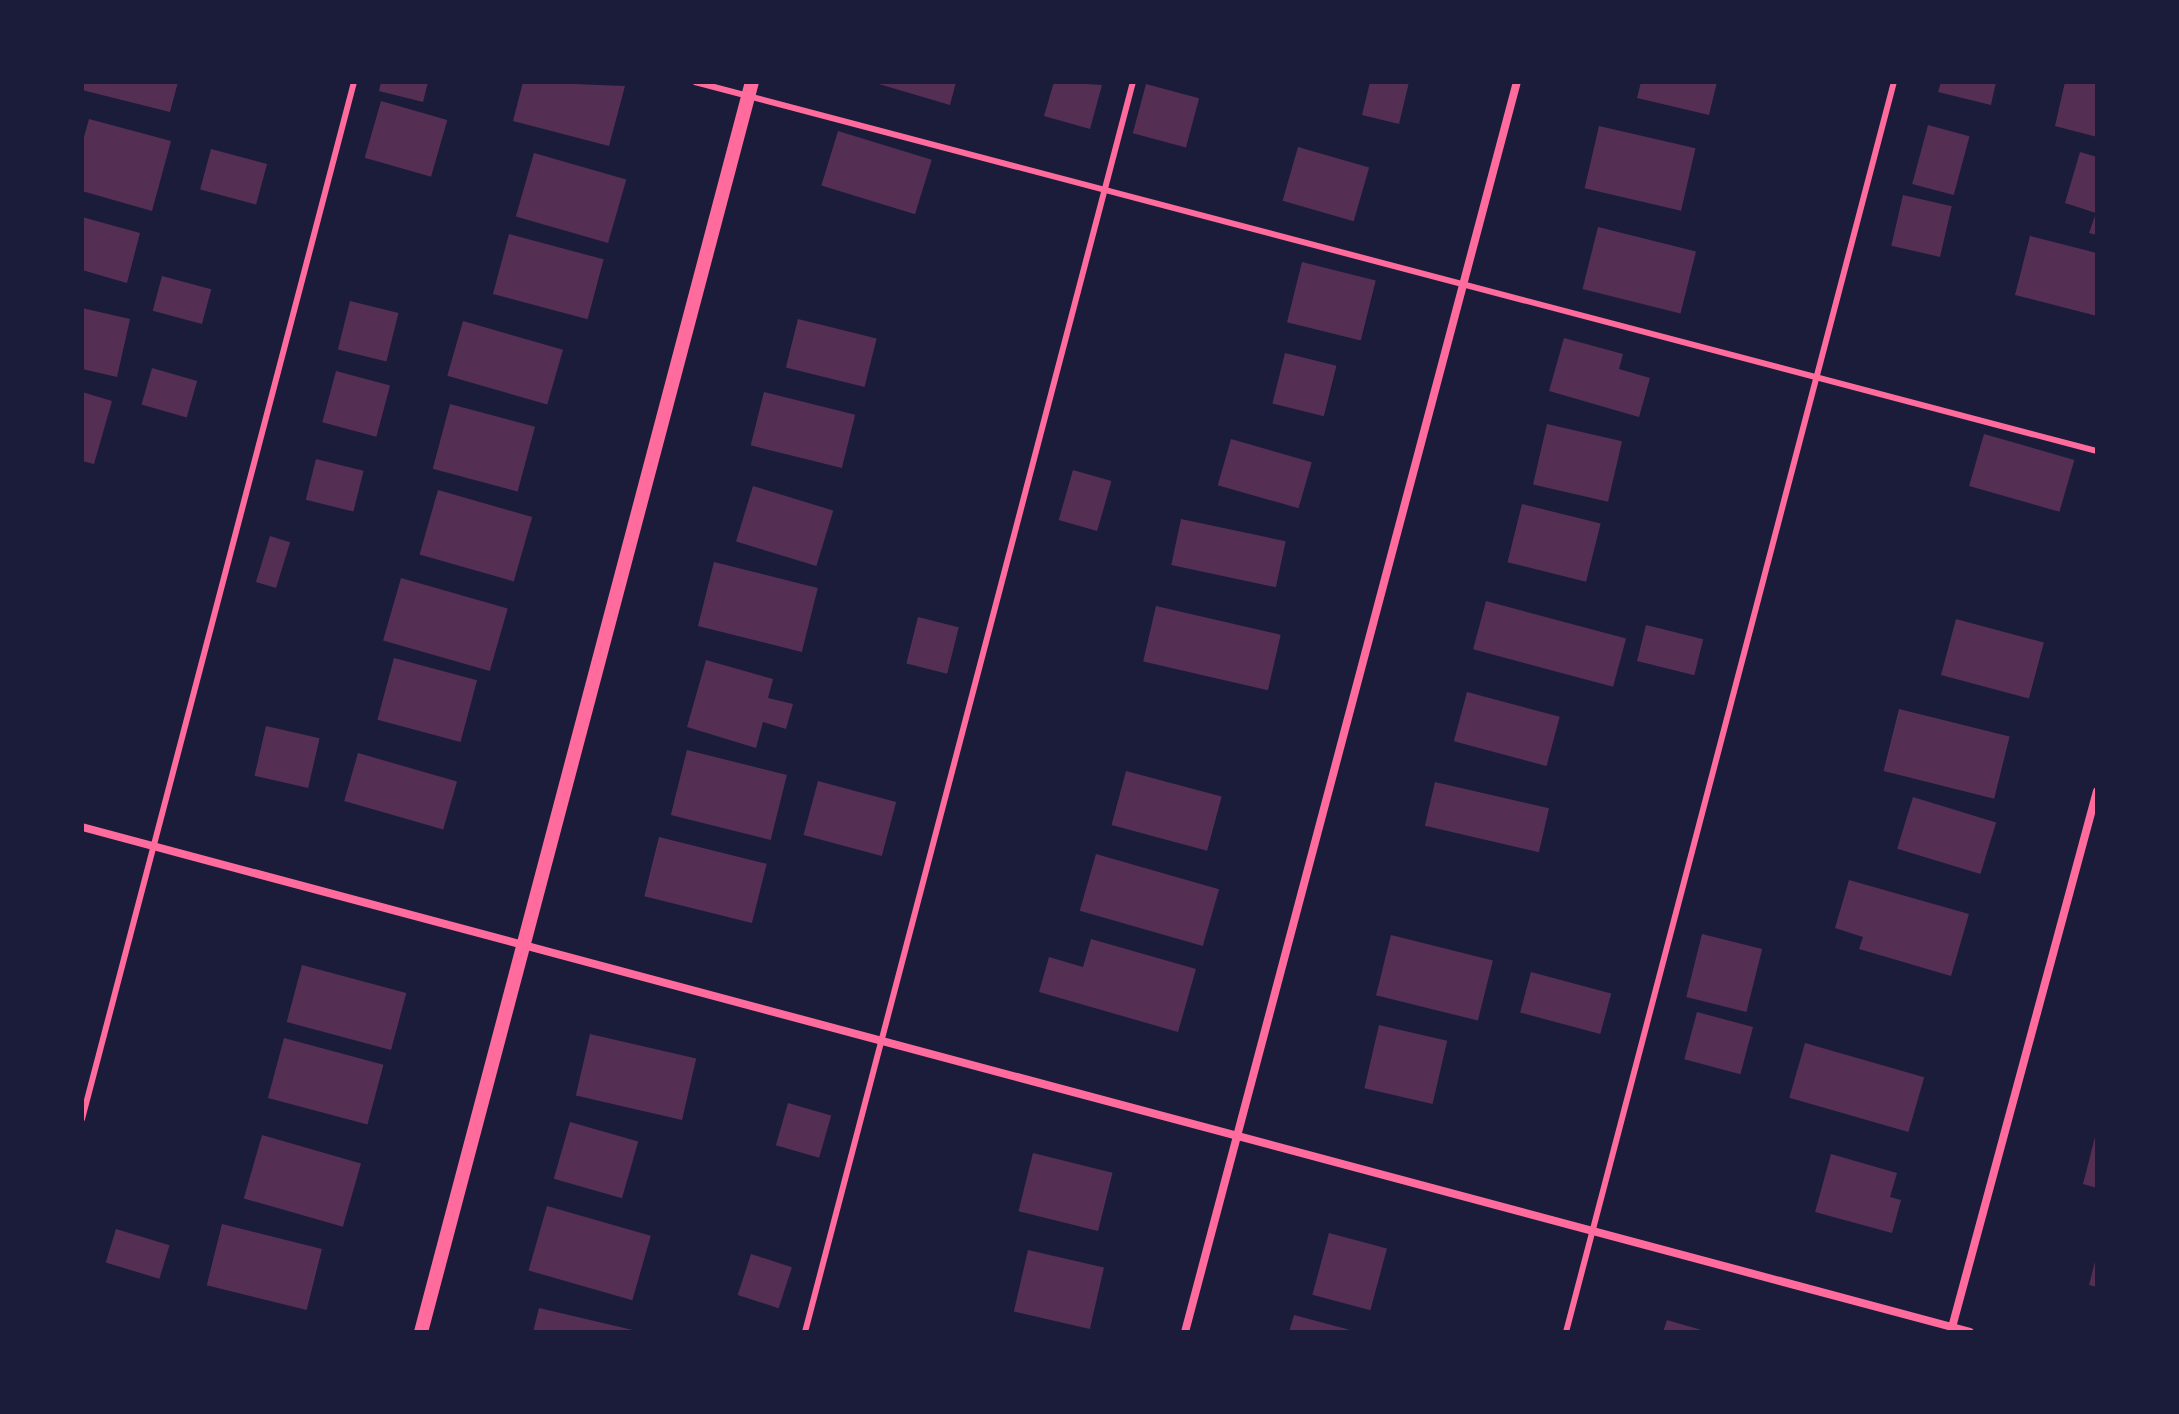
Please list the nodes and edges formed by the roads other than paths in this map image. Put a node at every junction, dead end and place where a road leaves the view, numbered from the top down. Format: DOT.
graph roads {
  1 [pos="354,82"];
  2 [pos="695,82"];
  3 [pos="1133,82"];
  4 [pos="1517,82"];
  5 [pos="1894,82"];
  6 [pos="750,89"];
  7 [pos="1107,193"];
  8 [pos="1462,285"];
  9 [pos="1816,379"];
  10 [pos="2097,451"];
  11 [pos="2097,791"];
  12 [pos="82,827"];
  13 [pos="154,846"];
  14 [pos="524,945"];
  15 [pos="880,1041"];
  16 [pos="82,1119"];
  17 [pos="1237,1135"];
  18 [pos="1595,1229"];
  19 [pos="1952,1330"];
  20 [pos="421,1332"];
  21 [pos="805,1332"];
  22 [pos="1185,1332"];
  23 [pos="1566,1332"];
  24 [pos="1970,1332"];
  1 -- 13 [label="lane"];
  2 -- 6 [label="lane"];
  3 -- 7 [label="lane"];
  4 -- 8 [label="street"];
  5 -- 9 [label="lane"];
  6 -- 7 [label="lane"];
  6 -- 14 [label="street"];
  7 -- 8 [label="lane"];
  7 -- 15 [label="lane"];
  8 -- 9 [label="lane"];
  8 -- 17 [label="street"];
  9 -- 10 [label="lane"];
  9 -- 18 [label="lane"];
  11 -- 19 [label="street"];
  12 -- 13 [label="street"];
  13 -- 14 [label="street"];
  13 -- 16 [label="lane"];
  14 -- 15 [label="street"];
  14 -- 20 [label="street"];
  15 -- 17 [label="street"];
  15 -- 21 [label="lane"];
  17 -- 18 [label="street"];
  17 -- 22 [label="street"];
  18 -- 19 [label="street"];
  18 -- 23 [label="lane"];
  19 -- 24 [label="street"];
}
